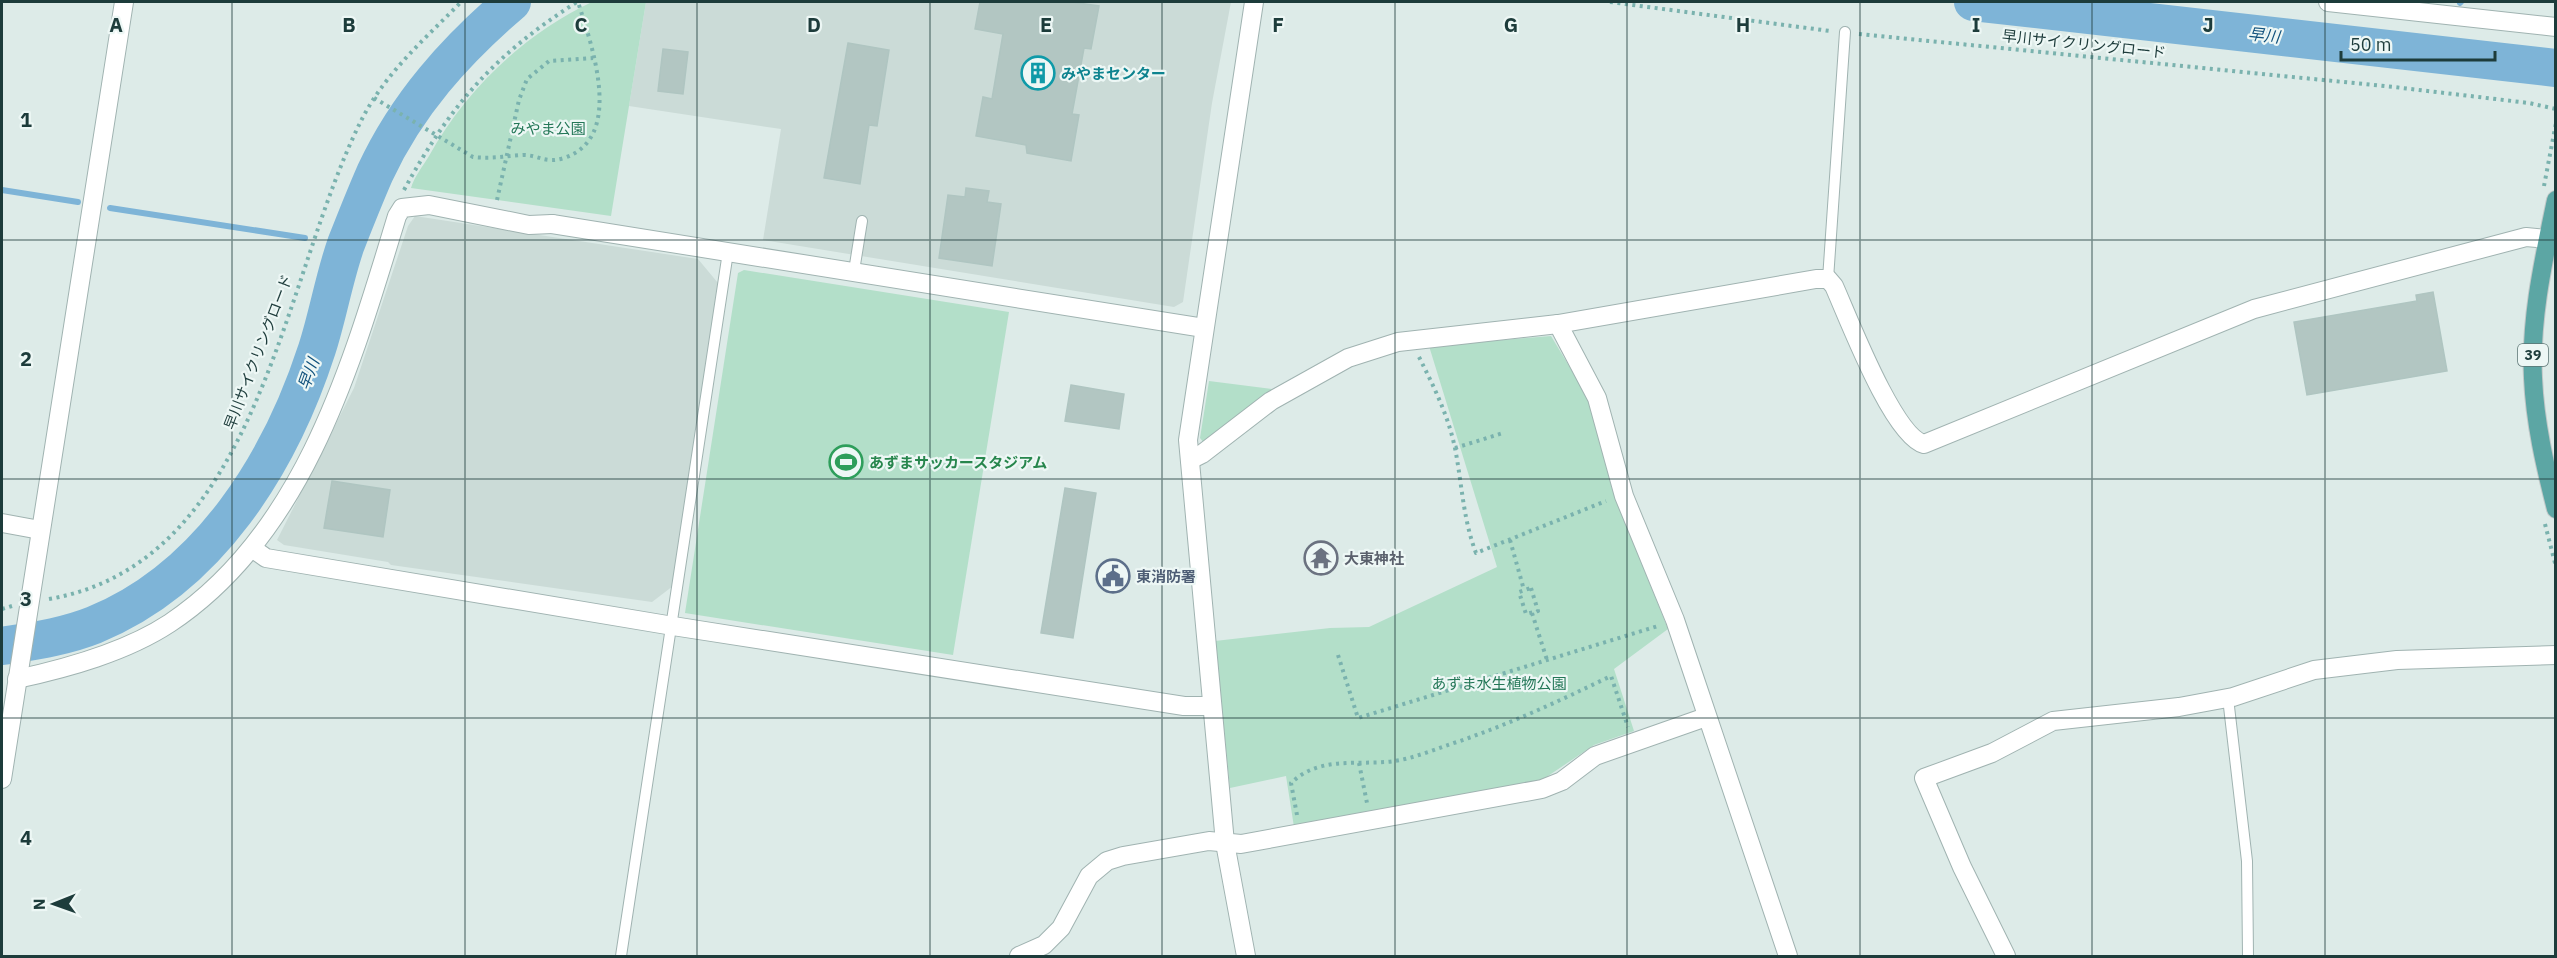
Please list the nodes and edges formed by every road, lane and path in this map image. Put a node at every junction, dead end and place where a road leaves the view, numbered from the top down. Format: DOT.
graph roads {
  1 [pos="124,2"];
  2 [pos="461,2"];
  3 [pos="578,2"];
  4 [pos="1254,2"];
  5 [pos="1610,2"];
  6 [pos="2328,2"];
  7 [pos="2556,27"];
  8 [pos="1845,32"];
  9 [pos="593,58"];
  10 [pos="374,98"];
  11 [pos="2556,109"];
  12 [pos="435,136"];
  13 [pos="507,158"];
  14 [pos="404,189"];
  15 [pos="2556,200"];
  16 [pos="496,205"];
  17 [pos="862,221"];
  18 [pos="2550,250"];
  19 [pos="728,252"];
  20 [pos="854,272"];
  21 [pos="1828,279"];
  22 [pos="1558,324"];
  23 [pos="1204,328"];
  24 [pos="1422,339"];
  25 [pos="1503,433"];
  26 [pos="1455,448"];
  27 [pos="1190,460"];
  28 [pos="1611,498"];
  29 [pos="2556,509"];
  30 [pos="2,523"];
  31 [pos="40,530"];
  32 [pos="1510,540"];
  33 [pos="252,549"];
  34 [pos="1524,590"];
  35 [pos="33,605"];
  36 [pos="1532,613"];
  37 [pos="1675,620"];
  38 [pos="673,626"];
  39 [pos="1338,654"];
  40 [pos="2556,655"];
  41 [pos="1547,660"];
  42 [pos="18,674"];
  43 [pos="2228,698"];
  44 [pos="1212,706"];
  45 [pos="1706,717"];
  46 [pos="1620,730"];
  47 [pos="1359,763"];
  48 [pos="2,779"];
  49 [pos="1369,809"];
  50 [pos="1298,822"];
  51 [pos="1225,843"];
  52 [pos="621,957"];
  53 [pos="1019,957"];
  54 [pos="1246,957"];
  55 [pos="1788,957"];
  56 [pos="2006,957"];
  57 [pos="2248,957"];
  1 -- 31 [label="street"];
  2 -- 10 [label="path, 早川サイクリングロード"];
  3 -- 9 [label="path"];
  3 -- 12 [label="path"];
  4 -- 23 [label="street"];
  5 -- 8 [label="path, 早川サイクリングロード"];
  6 -- 7 [label="street"];
  8 -- 11 [label="path, 早川サイクリングロード"];
  8 -- 21 [label="lane"];
  9 -- 13 [label="path"];
  9 -- 13 [label="path"];
  10 -- 12 [label="path"];
  10 -- 35 [label="path, 早川サイクリングロード"];
  12 -- 13 [label="path"];
  12 -- 14 [label="path"];
  13 -- 16 [label="path"];
  15 -- 18 [label="main road, 39"];
  17 -- 20 [label="lane"];
  18 -- 21 [label="street"];
  18 -- 29 [label="main road, 39"];
  19 -- 20 [label="street"];
  19 -- 33 [label="street"];
  19 -- 38 [label="lane"];
  20 -- 23 [label="street"];
  21 -- 22 [label="street"];
  22 -- 24 [label="street"];
  22 -- 37 [label="street"];
  23 -- 27 [label="street"];
  24 -- 26 [label="path"];
  24 -- 27 [label="street"];
  25 -- 26 [label="path"];
  26 -- 32 [label="path"];
  27 -- 44 [label="street"];
  28 -- 32 [label="path"];
  30 -- 31 [label="street"];
  31 -- 35 [label="street"];
  32 -- 34 [label="path"];
  33 -- 38 [label="street"];
  33 -- 42 [label="street"];
  34 -- 36 [label="path"];
  34 -- 36 [label="path"];
  35 -- 42 [label="street"];
  36 -- 41 [label="path"];
  37 -- 41 [label="path"];
  37 -- 45 [label="street"];
  38 -- 44 [label="street"];
  38 -- 52 [label="lane"];
  39 -- 41 [label="path"];
  40 -- 43 [label="street"];
  42 -- 48 [label="street"];
  43 -- 56 [label="street"];
  43 -- 57 [label="lane"];
  44 -- 51 [label="street"];
  45 -- 51 [label="street"];
  45 -- 55 [label="street"];
  46 -- 47 [label="path"];
  47 -- 49 [label="path"];
  47 -- 50 [label="path"];
  51 -- 53 [label="street"];
  51 -- 54 [label="street"];
}
